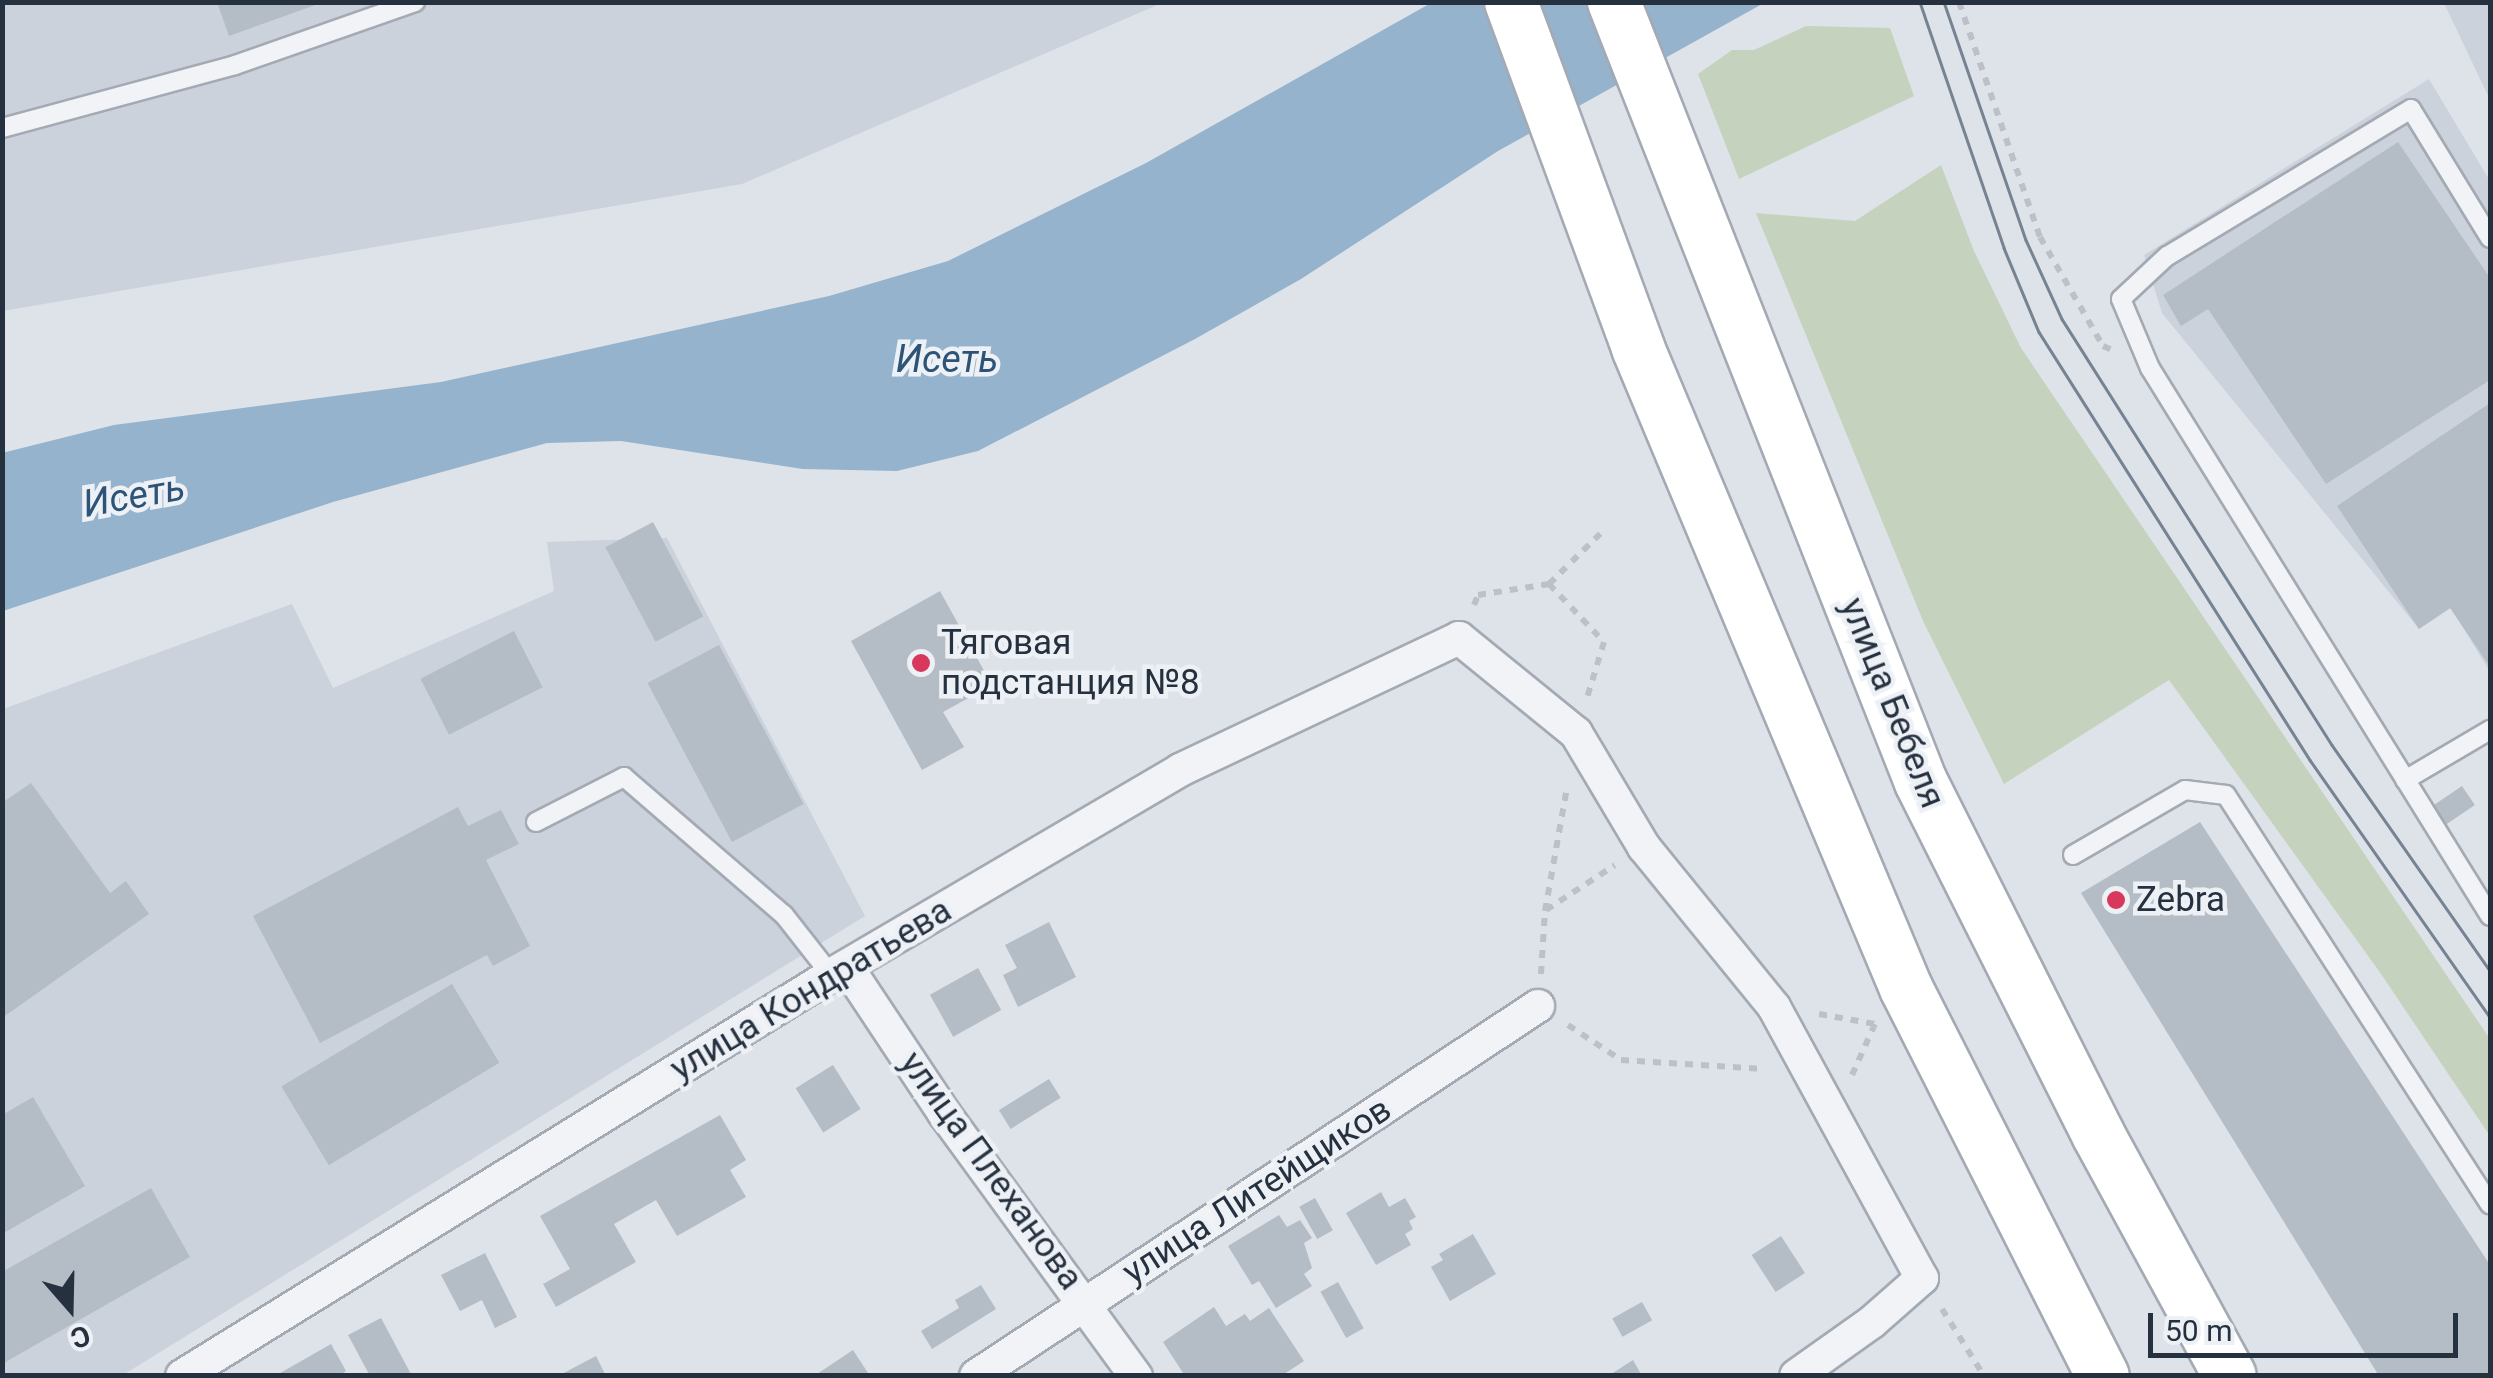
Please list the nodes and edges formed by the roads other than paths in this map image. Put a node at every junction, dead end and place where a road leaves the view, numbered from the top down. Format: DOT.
graph roads {
  1 [pos="415,2"];
  2 [pos="1510,2"];
  3 [pos="1614,2"];
  4 [pos="2,128"];
  5 [pos="2490,238"];
  6 [pos="2490,730"];
  7 [pos="2406,780"];
  8 [pos="536,822"];
  9 [pos="2073,855"];
  10 [pos="2490,916"];
  11 [pos="839,971"];
  12 [pos="1538,1006"];
  13 [pos="2490,1204"];
  14 [pos="1086,1302"];
  15 [pos="182,1376"];
  16 [pos="976,1376"];
  17 [pos="1136,1376"];
  18 [pos="1796,1376"];
  19 [pos="2103,1376"];
  20 [pos="2230,1376"];
  1 -- 4 [label="lane"];
  2 -- 19 [label="main road"];
  3 -- 20 [label="main road, улица Бебеля"];
  5 -- 7 [label="lane"];
  6 -- 7 [label="lane"];
  7 -- 10 [label="lane"];
  8 -- 11 [label="lane"];
  9 -- 13 [label="lane"];
  11 -- 14 [label="street, улица Плеханова"];
  11 -- 15 [label="street, улица Кондратьева"];
  11 -- 18 [label="street, улица Кондратьева"];
  12 -- 14 [label="street, улица Литейщиков"];
  14 -- 16 [label="street, улица Литейщиков"];
  14 -- 17 [label="street, улица Плеханова"];
}
